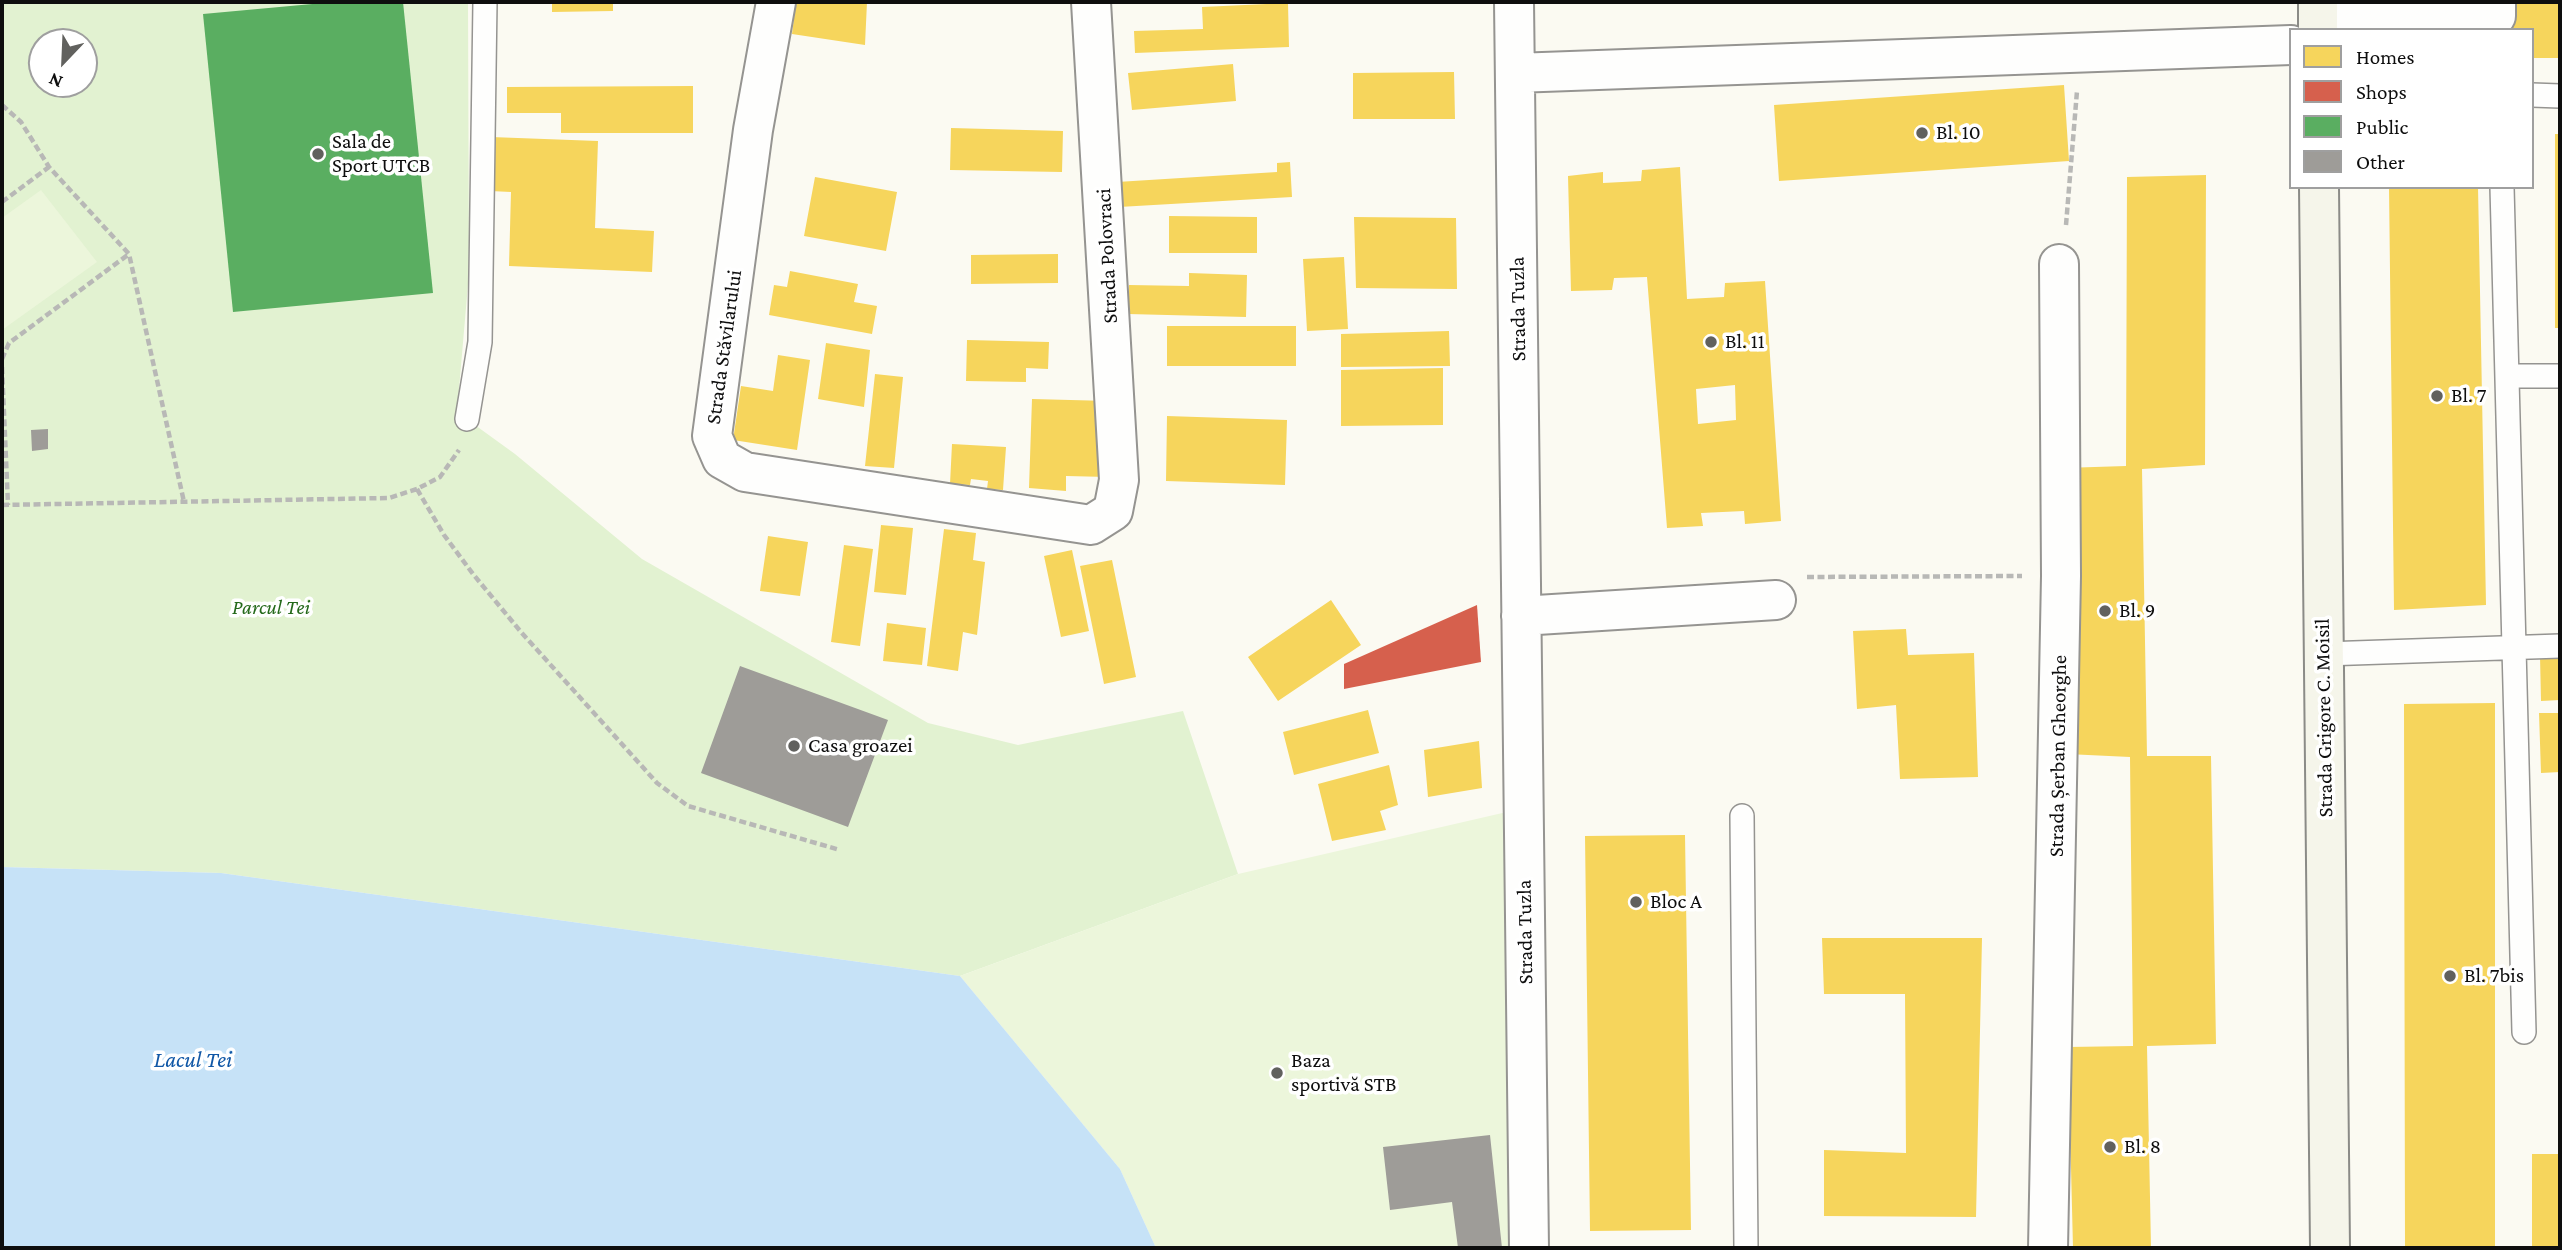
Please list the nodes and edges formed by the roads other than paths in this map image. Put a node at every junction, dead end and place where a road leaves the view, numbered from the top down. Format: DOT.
graph roads {
  1 [pos="485,2"];
  2 [pos="776,2"];
  3 [pos="1091,2"];
  4 [pos="1514,2"];
  5 [pos="2496,2"];
  6 [pos="2318,16"];
  7 [pos="2289,45"];
  8 [pos="1515,74"];
  9 [pos="2534,95"];
  10 [pos="2560,96"];
  11 [pos="2319,189"];
  12 [pos="2502,189"];
  13 [pos="2059,264"];
  14 [pos="2508,376"];
  15 [pos="2560,376"];
  16 [pos="467,419"];
  17 [pos="1113,510"];
  18 [pos="1776,600"];
  19 [pos="1521,616"];
  20 [pos="2560,646"];
  21 [pos="2515,648"];
  22 [pos="2324,654"];
  23 [pos="1742,816"];
  24 [pos="2524,1032"];
  25 [pos="1529,1248"];
  26 [pos="1746,1248"];
  27 [pos="2048,1248"];
  28 [pos="2330,1248"];
  1 -- 16 [label="lane"];
  2 -- 17 [label="street, Strada Stăvilarului"];
  3 -- 17 [label="street, Strada Polovraci"];
  4 -- 8 [label="street, Strada Tuzla"];
  5 -- 6 [label="street"];
  7 -- 8 [label="street"];
  8 -- 19 [label="street, Strada Tuzla"];
  9 -- 10 [label="lane"];
  11 -- 22 [label="street, Strada Grigore C. Moisil"];
  12 -- 14 [label="lane"];
  13 -- 27 [label="street, Strada Șerban Gheorghe"];
  14 -- 15 [label="lane"];
  14 -- 21 [label="lane"];
  18 -- 19 [label="street"];
  19 -- 25 [label="street, Strada Tuzla"];
  20 -- 21 [label="lane"];
  21 -- 22 [label="lane"];
  21 -- 24 [label="lane"];
  22 -- 28 [label="street, Strada Grigore C. Moisil"];
  23 -- 26 [label="lane"];
}
